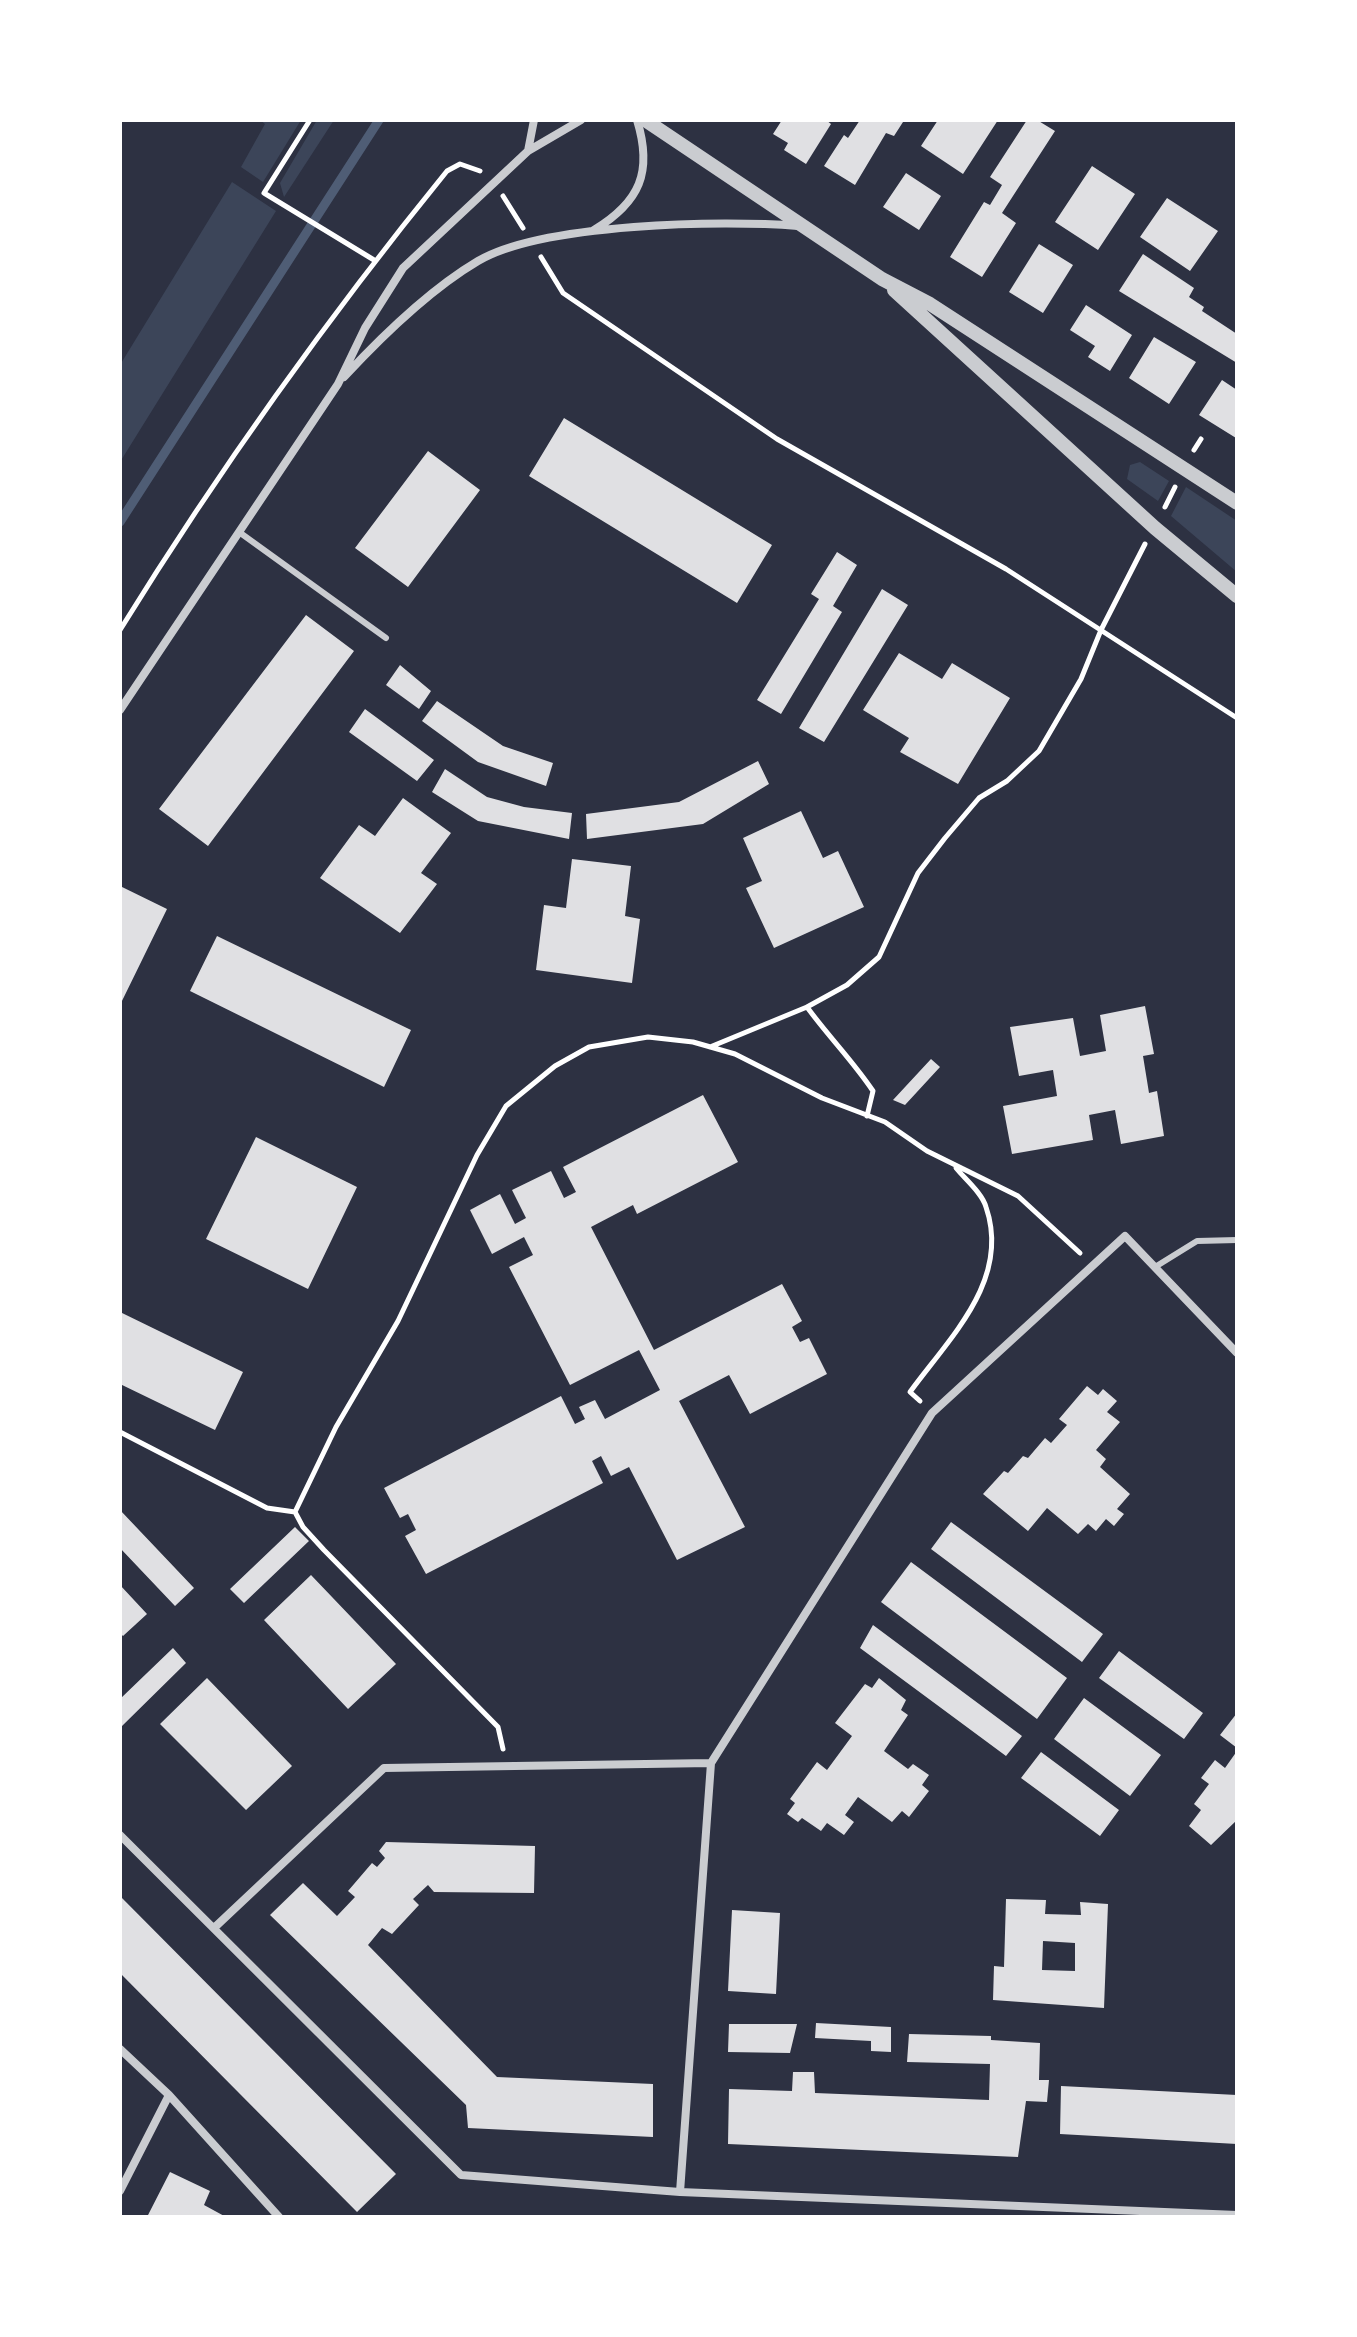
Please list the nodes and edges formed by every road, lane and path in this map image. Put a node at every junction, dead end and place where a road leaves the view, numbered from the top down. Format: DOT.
graph roads {
  1 [pos="310,120"];
  2 [pos="534,120"];
  3 [pos="581,120"];
  4 [pos="637,120"];
  5 [pos="645,120"];
  6 [pos="528,151"];
  7 [pos="495,182"];
  8 [pos="807,227"];
  9 [pos="594,231"];
  10 [pos="533,243"];
  11 [pos="374,260"];
  12 [pos="882,279"];
  13 [pos="338,384"];
  14 [pos="1201,439"];
  15 [pos="1184,468"];
  16 [pos="1237,503"];
  17 [pos="1155,528"];
  18 [pos="239,532"];
  19 [pos="1237,596"];
  20 [pos="120,630"];
  21 [pos="1101,630"];
  22 [pos="386,638"];
  23 [pos="120,710"];
  24 [pos="1237,718"];
  25 [pos="807,1007"];
  26 [pos="710,1047"];
  27 [pos="867,1116"];
  28 [pos="954,1164"];
  29 [pos="1237,1240"];
  30 [pos="1092,1265"];
  31 [pos="1155,1267"];
  32 [pos="1237,1353"];
  33 [pos="932,1413"];
  34 [pos="120,1432"];
  35 [pos="295,1512"];
  36 [pos="711,1763"];
  37 [pos="504,1766"];
  38 [pos="120,1835"];
  39 [pos="214,1928"];
  40 [pos="120,2049"];
  41 [pos="169,2095"];
  42 [pos="120,2191"];
  43 [pos="680,2192"];
  44 [pos="1034,2212"];
  45 [pos="1237,2215"];
  46 [pos="279,2217"];
  1 -- 11 [label="path"];
  2 -- 6 [label="street"];
  3 -- 6 [label="street"];
  4 -- 9 [label="street"];
  5 -- 8 [label="street"];
  6 -- 7 [label="street"];
  7 -- 10 [label="path"];
  7 -- 11 [label="path"];
  7 -- 13 [label="street"];
  8 -- 9 [label="street"];
  8 -- 12 [label="street"];
  9 -- 10 [label="street"];
  10 -- 13 [label="street"];
  10 -- 21 [label="path"];
  11 -- 20 [label="path"];
  12 -- 15 [label="street"];
  12 -- 17 [label="street"];
  13 -- 18 [label="street"];
  14 -- 15 [label="path"];
  15 -- 16 [label="street"];
  15 -- 17 [label="path"];
  17 -- 19 [label="street"];
  17 -- 21 [label="path"];
  18 -- 22 [label="lane"];
  18 -- 23 [label="street"];
  21 -- 24 [label="path"];
  21 -- 25 [label="path"];
  25 -- 26 [label="path"];
  25 -- 27 [label="path"];
  26 -- 27 [label="path"];
  26 -- 35 [label="path"];
  27 -- 28 [label="path"];
  28 -- 30 [label="path"];
  28 -- 33 [label="path"];
  29 -- 31 [label="lane"];
  30 -- 31 [label="street"];
  30 -- 33 [label="street"];
  31 -- 32 [label="street"];
  33 -- 36 [label="street"];
  34 -- 35 [label="path"];
  35 -- 37 [label="path"];
  36 -- 37 [label="street"];
  36 -- 43 [label="street"];
  37 -- 39 [label="street"];
  38 -- 39 [label="street"];
  39 -- 43 [label="street"];
  40 -- 41 [label="street"];
  41 -- 42 [label="street"];
  41 -- 46 [label="street"];
  43 -- 44 [label="street"];
  44 -- 45 [label="street"];
}
